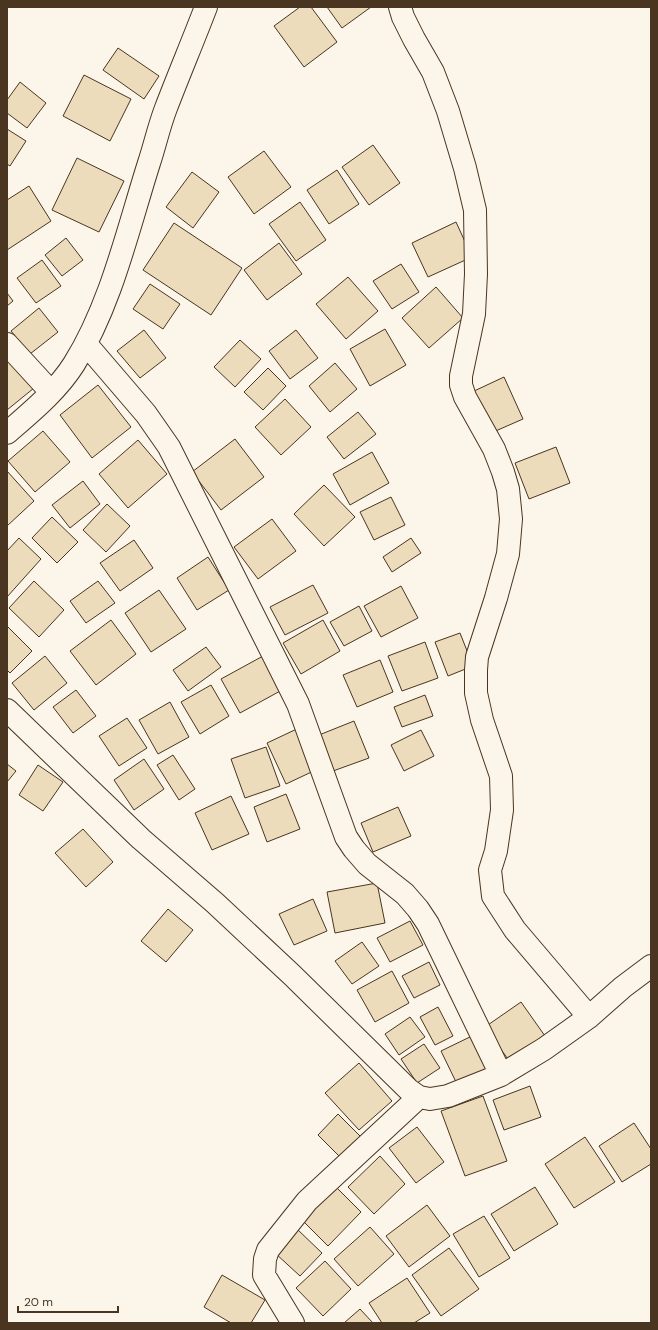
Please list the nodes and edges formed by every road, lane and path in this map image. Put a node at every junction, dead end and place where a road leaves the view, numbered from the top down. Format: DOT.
graph roads {
  1 [pos="206,7"];
  2 [pos="400,7"];
  3 [pos="7,344"];
  4 [pos="86,344"];
  5 [pos="51,392"];
  6 [pos="7,433"];
  7 [pos="7,710"];
  8 [pos="651,966"];
  9 [pos="589,1017"];
  10 [pos="501,1075"];
  11 [pos="419,1097"];
  12 [pos="293,1323"];
  1 -- 4 [label="street"];
  2 -- 9 [label="street"];
  3 -- 5 [label="street"];
  4 -- 5 [label="street"];
  4 -- 10 [label="street"];
  5 -- 6 [label="street"];
  7 -- 11 [label="street"];
  8 -- 9 [label="street"];
  9 -- 10 [label="street"];
  10 -- 11 [label="street"];
  11 -- 12 [label="street"];
}
